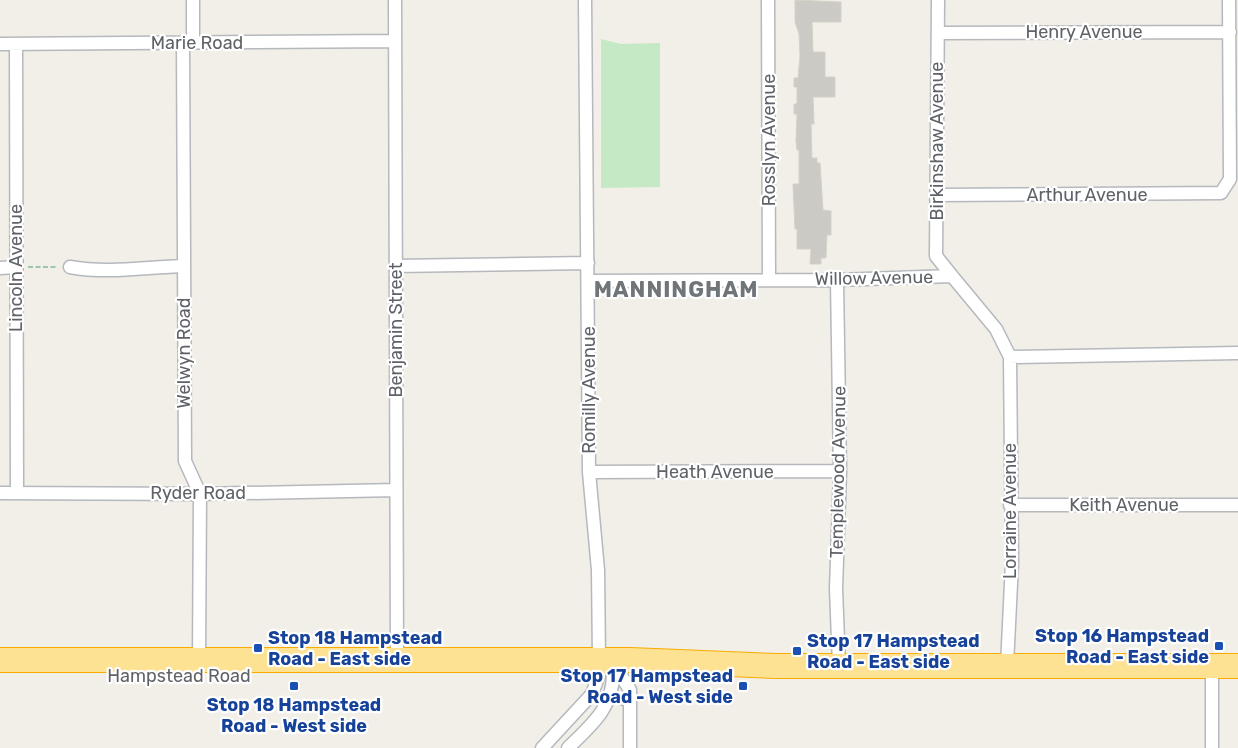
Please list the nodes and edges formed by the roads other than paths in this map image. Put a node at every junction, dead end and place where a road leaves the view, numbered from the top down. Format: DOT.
graph roads {
  1 [pos="193,0"];
  2 [pos="394,0"];
  3 [pos="585,0"];
  4 [pos="768,0"];
  5 [pos="938,0"];
  6 [pos="1229,0"];
  7 [pos="1230,32"];
  8 [pos="938,33"];
  9 [pos="395,42"];
  10 [pos="188,43"];
  11 [pos="0,44"];
  12 [pos="16,44"];
  13 [pos="1234,87"];
  14 [pos="936,195"];
  15 [pos="588,263"];
  16 [pos="184,266"];
  17 [pos="395,266"];
  18 [pos="16,267"];
  19 [pos="70,267"];
  20 [pos="0,268"];
  21 [pos="952,276"];
  22 [pos="769,280"];
  23 [pos="837,280"];
  24 [pos="589,281"];
  25 [pos="1238,353"];
  26 [pos="1010,357"];
  27 [pos="840,471"];
  28 [pos="589,472"];
  29 [pos="396,490"];
  30 [pos="0,493"];
  31 [pos="17,493"];
  32 [pos="200,494"];
  33 [pos="1010,505"];
  34 [pos="1238,505"];
  35 [pos="0,660"];
  36 [pos="839,665"];
  37 [pos="1007,665"];
  38 [pos="1212,666"];
  39 [pos="1238,666"];
  40 [pos="199,668"];
  41 [pos="397,668"];
  42 [pos="612,669"];
  43 [pos="0,676"];
  44 [pos="610,701"];
  45 [pos="630,704"];
  46 [pos="542,748"];
  47 [pos="568,748"];
  48 [pos="630,748"];
  49 [pos="1212,748"];
  1 -- 10 [label="street, Welwyn Road"];
  2 -- 9 [label="street, Benjamin Street"];
  3 -- 15 [label="street, Romilly Avenue"];
  4 -- 22 [label="street, Rosslyn Avenue"];
  5 -- 8 [label="street, Birkinshaw Avenue"];
  6 -- 7 [label="street"];
  7 -- 8 [label="street, Henry Avenue"];
  7 -- 13 [label="street"];
  8 -- 14 [label="street, Birkinshaw Avenue"];
  9 -- 10 [label="street, Marie Road"];
  9 -- 17 [label="street, Benjamin Street"];
  10 -- 12 [label="street, Marie Road"];
  10 -- 16 [label="street, Welwyn Road"];
  11 -- 12 [label="street, Marie Road"];
  12 -- 18 [label="street, Lincoln Avenue"];
  13 -- 14 [label="street, Arthur Avenue"];
  14 -- 21 [label="street, Birkinshaw Avenue"];
  15 -- 17 [label="street"];
  15 -- 24 [label="street, Romilly Avenue"];
  16 -- 19 [label="street"];
  16 -- 32 [label="street, Welwyn Road"];
  17 -- 29 [label="street, Benjamin Street"];
  18 -- 20 [label="street"];
  18 -- 31 [label="street, Lincoln Avenue"];
  21 -- 23 [label="street, Willow Avenue"];
  21 -- 26 [label="street, Willow Avenue"];
  22 -- 23 [label="street, Willow Avenue"];
  22 -- 24 [label="street, Willow Avenue"];
  23 -- 27 [label="street, Templewood Avenue"];
  24 -- 28 [label="street, Romilly Avenue"];
  25 -- 26 [label="street"];
  26 -- 33 [label="street, Lorraine Avenue"];
  27 -- 28 [label="street, Heath Avenue"];
  27 -- 36 [label="street, Templewood Avenue"];
  28 -- 42 [label="street, Romilly Avenue"];
  29 -- 32 [label="street, Ryder Road"];
  29 -- 41 [label="street, Benjamin Street"];
  30 -- 31 [label="street, Ryder Road"];
  31 -- 32 [label="street, Ryder Road"];
  32 -- 40 [label="street, Welwyn Road"];
  33 -- 34 [label="street, Keith Avenue"];
  33 -- 37 [label="street, Lorraine Avenue"];
  35 -- 40 [label="highway, Hampstead Road"];
  36 -- 37 [label="highway, Hampstead Road"];
  36 -- 42 [label="highway, Hampstead Road"];
  37 -- 38 [label="highway, Hampstead Road"];
  38 -- 39 [label="highway, Hampstead Road"];
  38 -- 49 [label="street"];
  40 -- 41 [label="highway, Hampstead Road"];
  40 -- 43 [label="highway, Hampstead Road"];
  41 -- 42 [label="highway, Hampstead Road"];
  42 -- 44 [label="street, Romilly Avenue"];
  42 -- 45 [label="street"];
  42 -- 46 [label="street"];
  44 -- 45 [label="lane"];
  44 -- 47 [label="street"];
  45 -- 48 [label="street"];
}
